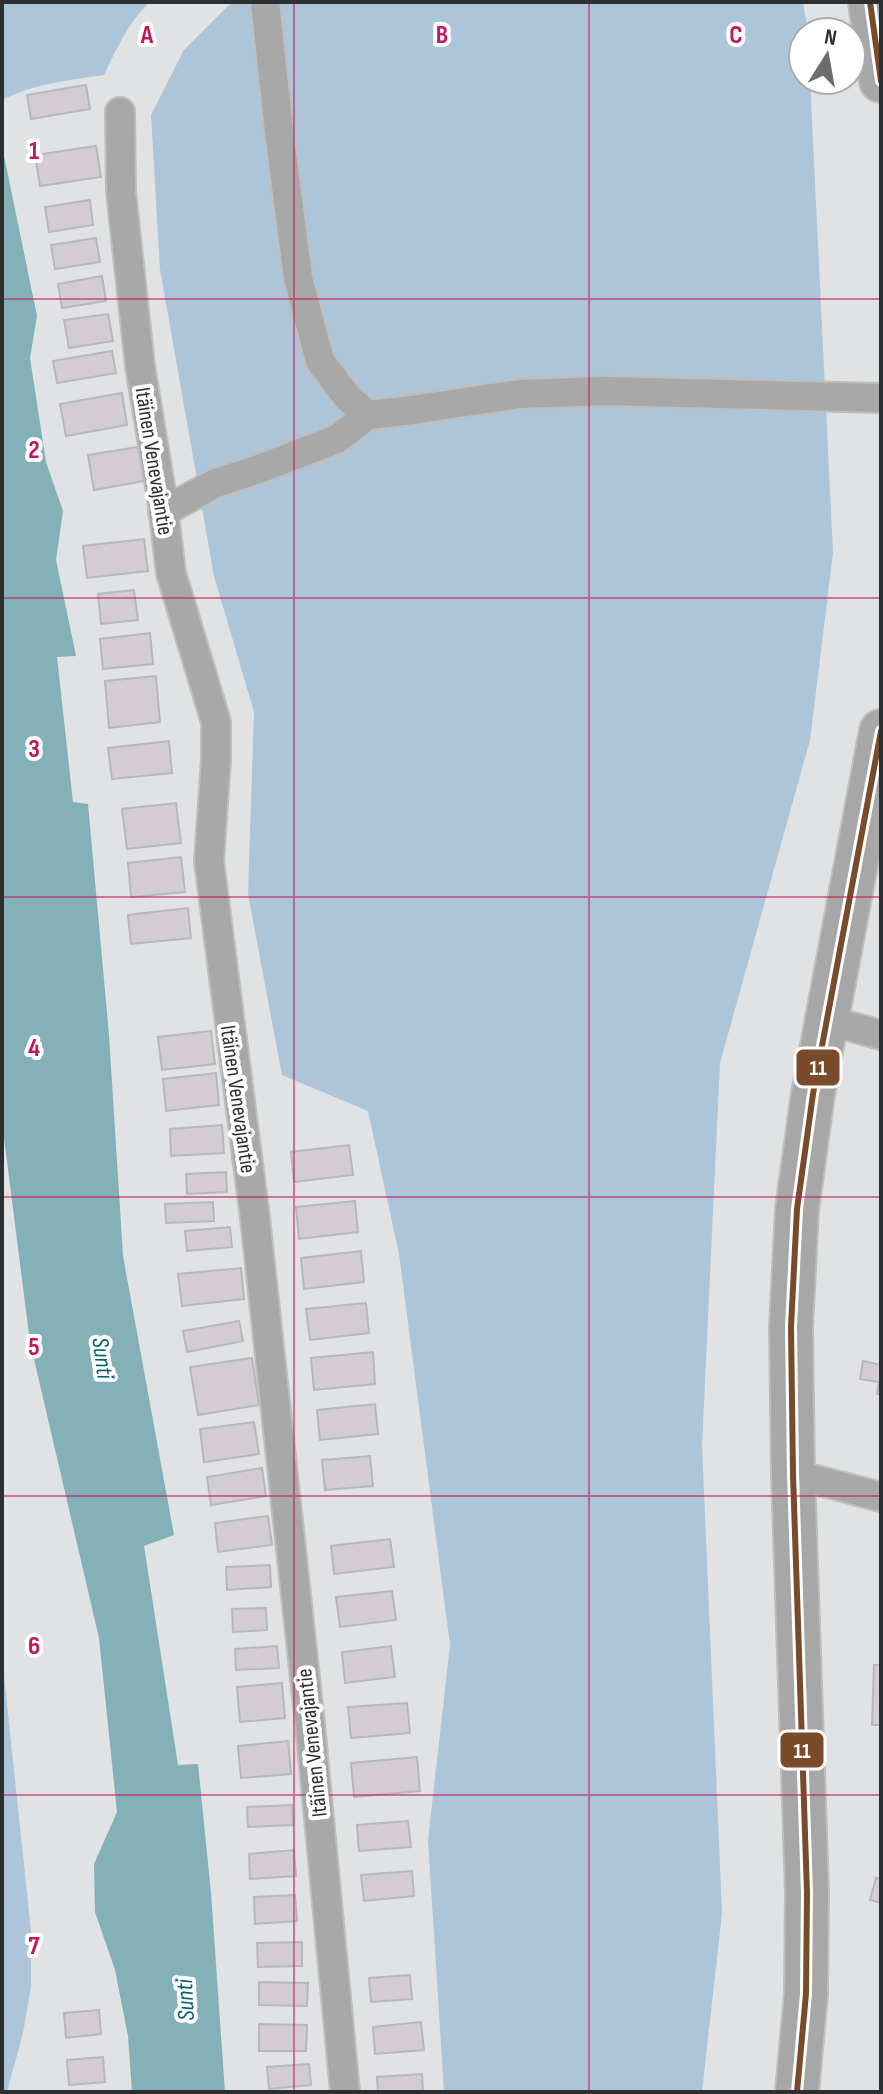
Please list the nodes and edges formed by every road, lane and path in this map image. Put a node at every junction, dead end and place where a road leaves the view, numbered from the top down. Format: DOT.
graph roads {
  1 [pos="265,2"];
  2 [pos="870,2"];
  3 [pos="881,81"];
  4 [pos="120,112"];
  5 [pos="881,398"];
  6 [pos="368,415"];
  7 [pos="163,512"];
  8 [pos="881,735"];
  9 [pos="827,1020"];
  10 [pos="881,1035"];
  11 [pos="793,1474"];
  12 [pos="881,1497"];
  13 [pos="345,2092"];
  14 [pos="797,2092"];
  1 -- 6 [label="street"];
  2 -- 3 [label="street"];
  4 -- 7 [label="street, Itäinen Venevajantie"];
  5 -- 6 [label="street"];
  6 -- 7 [label="street"];
  7 -- 13 [label="street, Itäinen Venevajantie"];
  8 -- 9 [label="street"];
  9 -- 10 [label="street"];
  9 -- 11 [label="street"];
  11 -- 12 [label="street"];
  11 -- 14 [label="street"];
}
